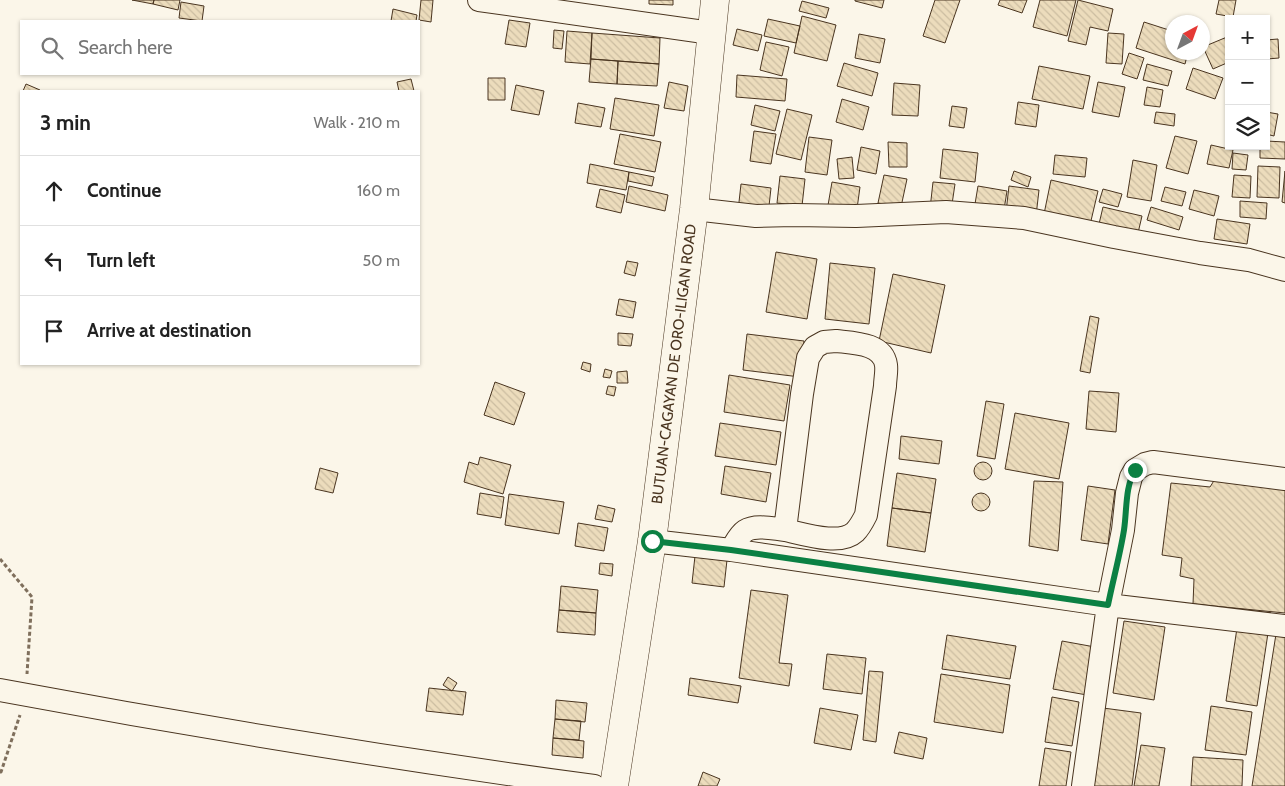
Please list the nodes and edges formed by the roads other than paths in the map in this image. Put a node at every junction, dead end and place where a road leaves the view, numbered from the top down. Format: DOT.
graph roads {
  1 [pos="479,0"];
  2 [pos="715,0"];
  3 [pos="711,34"];
  4 [pos="694,209"];
  5 [pos="1285,270"];
  6 [pos="1285,479"];
  7 [pos="785,530"];
  8 [pos="826,538"];
  9 [pos="652,541"];
  10 [pos="731,550"];
  11 [pos="820,563"];
  12 [pos="1108,605"];
  13 [pos="1285,626"];
  14 [pos="0,690"];
  15 [pos="594,786"];
  16 [pos="614,786"];
  17 [pos="1083,786"];
  1 -- 3 [label="street"];
  2 -- 3 [label="highway, BUTUAN-CAGAYAN DE ORO-ILIGAN ROAD"];
  3 -- 4 [label="highway, BUTUAN-CAGAYAN DE ORO-ILIGAN ROAD"];
  4 -- 5 [label="street"];
  4 -- 9 [label="highway, BUTUAN-CAGAYAN DE ORO-ILIGAN ROAD"];
  6 -- 12 [label="street"];
  7 -- 8 [label="street"];
  7 -- 8 [label="street"];
  7 -- 10 [label="street"];
  8 -- 11 [label="street"];
  9 -- 10 [label="street"];
  9 -- 16 [label="highway, BUTUAN-CAGAYAN DE ORO-ILIGAN ROAD"];
  10 -- 11 [label="street"];
  11 -- 12 [label="street"];
  12 -- 13 [label="street"];
  12 -- 17 [label="street"];
  14 -- 15 [label="street"];
}
